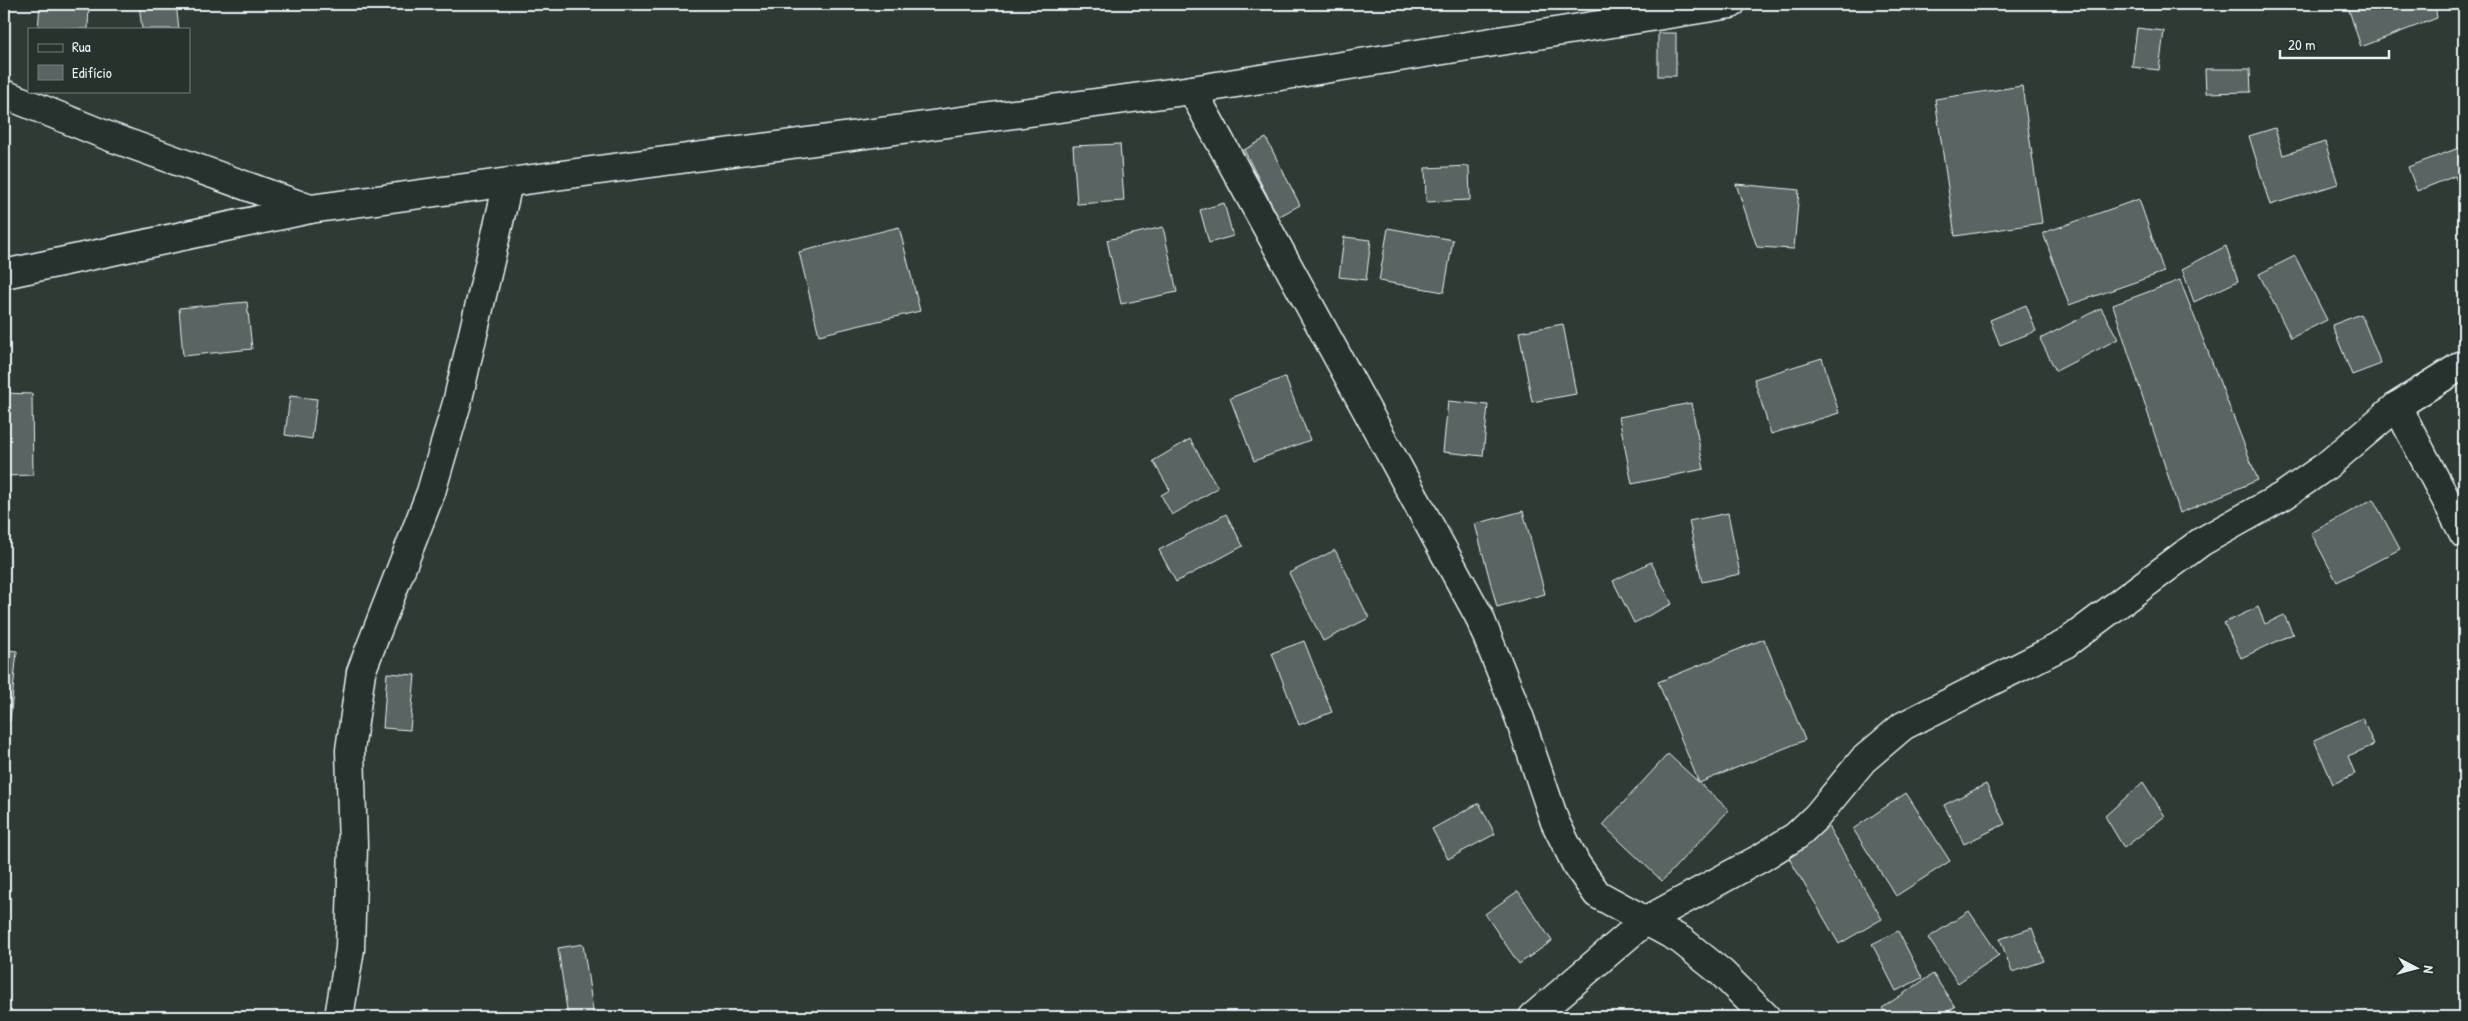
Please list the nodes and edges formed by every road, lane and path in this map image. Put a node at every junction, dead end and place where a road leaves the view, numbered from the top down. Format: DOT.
graph roads {
  1 [pos="1731,4"];
  2 [pos="1192,90"];
  3 [pos="4,94"];
  4 [pos="508,183"];
  5 [pos="310,209"];
  6 [pos="4,274"];
  7 [pos="2464,364"];
  8 [pos="2396,406"];
  9 [pos="2464,534"];
  10 [pos="1645,921"];
  11 [pos="340,1017"];
  12 [pos="1533,1017"];
  13 [pos="1766,1017"];
  1 -- 2 [label="street"];
  2 -- 4 [label="street"];
  2 -- 10 [label="street"];
  3 -- 5 [label="street"];
  4 -- 5 [label="street"];
  4 -- 11 [label="street"];
  5 -- 6 [label="street"];
  7 -- 8 [label="street"];
  8 -- 9 [label="street"];
  8 -- 10 [label="street"];
  10 -- 12 [label="street"];
  10 -- 13 [label="street"];
}
